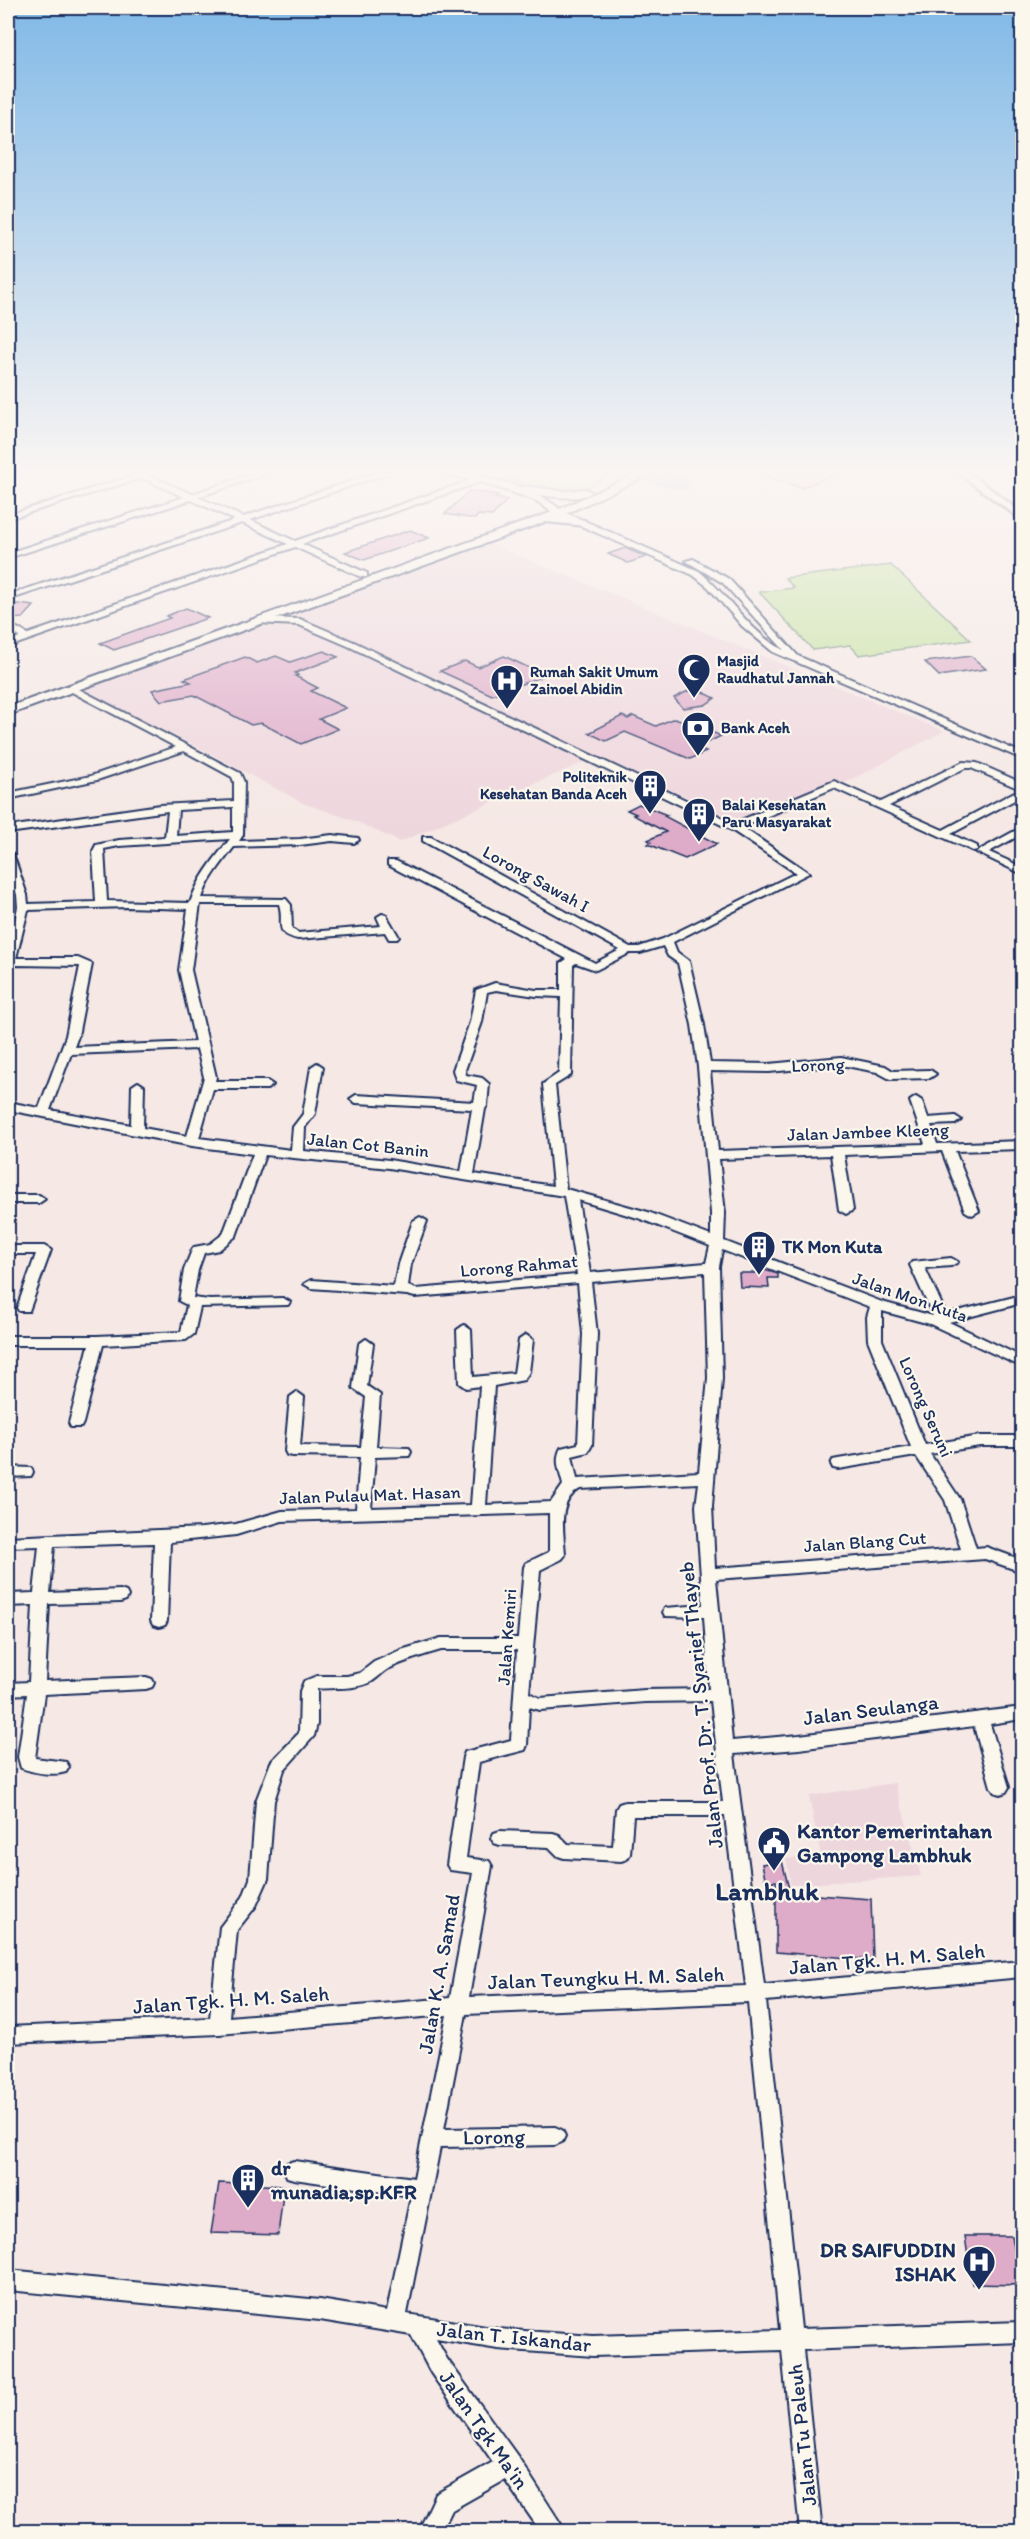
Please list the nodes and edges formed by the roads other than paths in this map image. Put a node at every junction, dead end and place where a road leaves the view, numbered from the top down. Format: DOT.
graph roads {
  1 [pos="26,590"];
  2 [pos="164,590"];
  3 [pos="323,590"];
  4 [pos="338,590"];
  5 [pos="716,590"];
  6 [pos="734,590"];
  7 [pos="9,596"];
  8 [pos="743,600"];
  9 [pos="726,602"];
  10 [pos="306,603"];
  11 [pos="258,621"];
  12 [pos="300,622"];
  13 [pos="765,622"];
  14 [pos="745,624"];
  15 [pos="8,626"];
  16 [pos="204,636"];
  17 [pos="27,638"];
  18 [pos="8,644"];
  19 [pos="795,658"];
  20 [pos="71,688"];
  21 [pos="8,703"];
  22 [pos="8,711"];
  23 [pos="184,748"];
  24 [pos="1023,756"];
  25 [pos="1023,787"];
  26 [pos="1023,792"];
  27 [pos="8,796"];
  28 [pos="238,804"];
  29 [pos="882,806"];
  30 [pos="173,807"];
  31 [pos="734,827"];
  32 [pos="8,830"];
  33 [pos="1023,830"];
  34 [pos="943,834"];
  35 [pos="427,838"];
  36 [pos="170,840"];
  37 [pos="235,840"];
  38 [pos="354,840"];
  39 [pos="973,848"];
  40 [pos="8,854"];
  41 [pos="392,863"];
  42 [pos="1023,871"];
  43 [pos="195,903"];
  44 [pos="102,904"];
  45 [pos="23,907"];
  46 [pos="382,916"];
  47 [pos="667,941"];
  48 [pos="628,950"];
  49 [pos="576,959"];
  50 [pos="8,966"];
  51 [pos="567,994"];
  52 [pos="202,1045"];
  53 [pos="67,1051"];
  54 [pos="317,1067"];
  55 [pos="704,1067"];
  56 [pos="930,1074"];
  57 [pos="210,1085"];
  58 [pos="267,1085"];
  59 [pos="138,1086"];
  60 [pos="356,1099"];
  61 [pos="916,1101"];
  62 [pos="8,1106"];
  63 [pos="481,1106"];
  64 [pos="43,1113"];
  65 [pos="955,1120"];
  66 [pos="923,1122"];
  67 [pos="137,1132"];
  68 [pos="192,1142"];
  69 [pos="932,1147"];
  70 [pos="947,1147"];
  71 [pos="1022,1147"];
  72 [pos="260,1152"];
  73 [pos="837,1152"];
  74 [pos="297,1155"];
  75 [pos="714,1155"];
  76 [pos="467,1176"];
  77 [pos="565,1193"];
  78 [pos="8,1199"];
  79 [pos="39,1199"];
  80 [pos="846,1210"];
  81 [pos="972,1211"];
  82 [pos="420,1221"];
  83 [pos="717,1245"];
  84 [pos="8,1250"];
  85 [pos="951,1262"];
  86 [pos="712,1267"];
  87 [pos="584,1278"];
  88 [pos="310,1284"];
  89 [pos="405,1291"];
  90 [pos="1023,1299"];
  91 [pos="283,1302"];
  92 [pos="194,1303"];
  93 [pos="877,1305"];
  94 [pos="24,1308"];
  95 [pos="938,1320"];
  96 [pos="464,1330"];
  97 [pos="8,1340"];
  98 [pos="526,1340"];
  99 [pos="97,1341"];
  100 [pos="366,1344"];
  101 [pos="1023,1362"];
  102 [pos="493,1380"];
  103 [pos="297,1397"];
  104 [pos="76,1423"];
  105 [pos="1023,1441"];
  106 [pos="920,1451"];
  107 [pos="404,1452"];
  108 [pos="370,1453"];
  109 [pos="838,1464"];
  110 [pos="8,1472"];
  111 [pos="26,1472"];
  112 [pos="705,1477"];
  113 [pos="571,1486"];
  114 [pos="555,1506"];
  115 [pos="478,1511"];
  116 [pos="363,1514"];
  117 [pos="162,1537"];
  118 [pos="47,1540"];
  119 [pos="8,1542"];
  120 [pos="970,1554"];
  121 [pos="1021,1570"];
  122 [pos="708,1574"];
  123 [pos="120,1596"];
  124 [pos="41,1599"];
  125 [pos="8,1600"];
  126 [pos="712,1611"];
  127 [pos="671,1612"];
  128 [pos="159,1621"];
  129 [pos="525,1644"];
  130 [pos="146,1683"];
  131 [pos="37,1686"];
  132 [pos="8,1689"];
  133 [pos="521,1694"];
  134 [pos="718,1695"];
  135 [pos="1023,1713"];
  136 [pos="980,1718"];
  137 [pos="726,1748"];
  138 [pos="60,1767"];
  139 [pos="1000,1788"];
  140 [pos="734,1809"];
  141 [pos="500,1838"];
  142 [pos="1023,1969"];
  143 [pos="756,1994"];
  144 [pos="458,2006"];
  145 [pos="219,2026"];
  146 [pos="8,2035"];
  147 [pos="555,2136"];
  148 [pos="433,2138"];
  149 [pos="294,2170"];
  150 [pos="422,2188"];
  151 [pos="8,2280"];
  152 [pos="394,2321"];
  153 [pos="418,2327"];
  154 [pos="1023,2332"];
  155 [pos="792,2339"];
  156 [pos="510,2465"];
  157 [pos="432,2526"];
  158 [pos="555,2532"];
  159 [pos="811,2532"];
  1 -- 7 [label="street"];
  2 -- 17 [label="street"];
  3 -- 16 [label="highway"];
  4 -- 10 [label="highway"];
  5 -- 9 [label="street"];
  6 -- 8 [label="street"];
  8 -- 9 [label="street"];
  8 -- 13 [label="street"];
  9 -- 14 [label="street"];
  10 -- 11 [label="highway"];
  10 -- 12 [label="street"];
  11 -- 12 [label="street"];
  11 -- 16 [label="highway"];
  12 -- 31 [label="street"];
  13 -- 14 [label="street"];
  13 -- 19 [label="street"];
  14 -- 19 [label="street"];
  15 -- 17 [label="street"];
  16 -- 20 [label="highway"];
  16 -- 21 [label="highway"];
  17 -- 18 [label="street"];
  19 -- 24 [label="street"];
  20 -- 22 [label="highway"];
  20 -- 23 [label="street"];
  23 -- 27 [label="street"];
  23 -- 28 [label="street"];
  25 -- 29 [label="street"];
  26 -- 34 [label="street"];
  28 -- 30 [label="street"];
  28 -- 37 [label="street"];
  29 -- 31 [label="street"];
  29 -- 34 [label="street"];
  30 -- 32 [label="street"];
  30 -- 36 [label="street"];
  31 -- 47 [label="street"];
  33 -- 42 [label="street"];
  34 -- 39 [label="street"];
  35 -- 48 [label="street, Lorong Sawah I"];
  36 -- 37 [label="street"];
  36 -- 44 [label="street"];
  37 -- 38 [label="street"];
  37 -- 43 [label="street"];
  40 -- 45 [label="street"];
  41 -- 49 [label="street"];
  43 -- 44 [label="street"];
  43 -- 46 [label="street"];
  43 -- 52 [label="street"];
  44 -- 45 [label="street"];
  45 -- 50 [label="street"];
  47 -- 48 [label="street"];
  47 -- 55 [label="street, Jalan Prof. Dr. T. Syarief Thayeb"];
  48 -- 49 [label="street"];
  49 -- 51 [label="street"];
  50 -- 53 [label="street"];
  51 -- 63 [label="street"];
  51 -- 77 [label="street"];
  52 -- 53 [label="street"];
  52 -- 57 [label="street"];
  53 -- 64 [label="street"];
  54 -- 74 [label="street"];
  55 -- 56 [label="street, Lorong"];
  55 -- 75 [label="street, Jalan Prof. Dr. T. Syarief Thayeb"];
  57 -- 58 [label="street"];
  57 -- 68 [label="street"];
  59 -- 67 [label="street"];
  60 -- 63 [label="street"];
  61 -- 66 [label="street"];
  62 -- 64 [label="street, Jalan Cot Banin"];
  63 -- 76 [label="street"];
  64 -- 67 [label="street, Jalan Cot Banin"];
  65 -- 66 [label="street"];
  66 -- 69 [label="street"];
  67 -- 68 [label="street, Jalan Cot Banin"];
  68 -- 72 [label="street, Jalan Cot Banin"];
  69 -- 70 [label="street, Jalan Jambee Kleeng"];
  69 -- 73 [label="street, Jalan Jambee Kleeng"];
  70 -- 71 [label="street, Jalan Jambee Kleeng"];
  70 -- 81 [label="street"];
  72 -- 74 [label="street, Jalan Cot Banin"];
  72 -- 92 [label="street"];
  73 -- 75 [label="street, Jalan Jambee Kleeng"];
  73 -- 80 [label="street"];
  74 -- 76 [label="street, Jalan Cot Banin"];
  75 -- 83 [label="street, Jalan Prof. Dr. T. Syarief Thayeb"];
  76 -- 77 [label="street, Jalan Cot Banin"];
  77 -- 83 [label="street, Jalan Cot Banin"];
  77 -- 87 [label="street"];
  78 -- 79 [label="street"];
  82 -- 89 [label="street"];
  83 -- 86 [label="street, Jalan Prof. Dr. T. Syarief Thayeb"];
  83 -- 93 [label="street, Jalan Mon Kuta"];
  84 -- 94 [label="street"];
  85 -- 95 [label="street"];
  86 -- 87 [label="street, Lorong Rahmat"];
  86 -- 112 [label="street, Jalan Prof. Dr. T. Syarief Thayeb"];
  87 -- 89 [label="street, Lorong Rahmat"];
  87 -- 113 [label="street"];
  88 -- 89 [label="street, Lorong Rahmat"];
  90 -- 95 [label="street"];
  91 -- 92 [label="street"];
  92 -- 99 [label="street"];
  93 -- 95 [label="street, Jalan Mon Kuta"];
  93 -- 106 [label="street, Lorong Seruni"];
  95 -- 101 [label="street, Jalan Mon Kuta"];
  96 -- 102 [label="street"];
  97 -- 99 [label="street"];
  98 -- 102 [label="street"];
  99 -- 104 [label="street"];
  100 -- 108 [label="street"];
  102 -- 115 [label="street"];
  103 -- 108 [label="street"];
  105 -- 106 [label="street"];
  106 -- 109 [label="street"];
  106 -- 120 [label="street, Lorong Seruni"];
  107 -- 108 [label="street"];
  108 -- 116 [label="street"];
  110 -- 111 [label="street"];
  112 -- 113 [label="street"];
  112 -- 122 [label="street, Jalan Prof. Dr. T. Syarief Thayeb"];
  113 -- 114 [label="street"];
  114 -- 115 [label="street, Jalan Pulau Mat. Hasan"];
  114 -- 129 [label="street, Jalan Kemiri"];
  115 -- 116 [label="street, Jalan Pulau Mat. Hasan"];
  116 -- 117 [label="street, Jalan Pulau Mat. Hasan"];
  117 -- 118 [label="street, Jalan Pulau Mat. Hasan"];
  117 -- 128 [label="street"];
  118 -- 119 [label="street, Jalan Pulau Mat. Hasan"];
  118 -- 124 [label="street"];
  120 -- 121 [label="street, Jalan Blang Cut"];
  120 -- 122 [label="street, Jalan Blang Cut"];
  122 -- 126 [label="street, Jalan Prof. Dr. T. Syarief Thayeb"];
  123 -- 124 [label="street"];
  124 -- 125 [label="street"];
  124 -- 131 [label="street"];
  126 -- 127 [label="street"];
  126 -- 134 [label="street, Jalan Prof. Dr. T. Syarief Thayeb"];
  129 -- 133 [label="street, Jalan Kemiri"];
  129 -- 145 [label="street"];
  130 -- 131 [label="street"];
  131 -- 132 [label="street"];
  131 -- 138 [label="street"];
  133 -- 134 [label="street, Jalan Kemiri"];
  133 -- 144 [label="street, Jalan K. A. Samad"];
  134 -- 137 [label="street, Jalan Prof. Dr. T. Syarief Thayeb"];
  135 -- 136 [label="street, Jalan Seulanga"];
  136 -- 137 [label="street, Jalan Seulanga"];
  136 -- 139 [label="street"];
  137 -- 140 [label="street, Jalan Prof. Dr. T. Syarief Thayeb"];
  140 -- 141 [label="street"];
  140 -- 143 [label="street, Jalan Prof. Dr. T. Syarief Thayeb"];
  142 -- 143 [label="street, Jalan Tgk. H. M. Saleh"];
  143 -- 144 [label="street, Jalan Teungku H. M. Saleh"];
  143 -- 155 [label="street, Jalan Prof. Dr. T. Syarief Thayeb"];
  144 -- 145 [label="street, Jalan Tgk. H. M. Saleh"];
  144 -- 148 [label="street, Jalan K. A. Samad"];
  145 -- 146 [label="street, Jalan Tgk. H. M. Saleh"];
  147 -- 148 [label="street, Lorong"];
  148 -- 150 [label="street, Jalan K. A. Samad"];
  149 -- 150 [label="street"];
  150 -- 152 [label="street, Jalan K. A. Samad"];
  151 -- 152 [label="street, Jalan T. Iskandar"];
  152 -- 153 [label="street, Jalan T. Iskandar"];
  153 -- 155 [label="street, Jalan T. Iskandar"];
  153 -- 156 [label="street, Jalan Tgk Ma'in"];
  154 -- 155 [label="street, Jalan T. Iskandar"];
  155 -- 159 [label="street, Jalan Tu Paleuh"];
  156 -- 157 [label="street"];
  156 -- 158 [label="street, Jalan Tgk Ma'in"];
}
